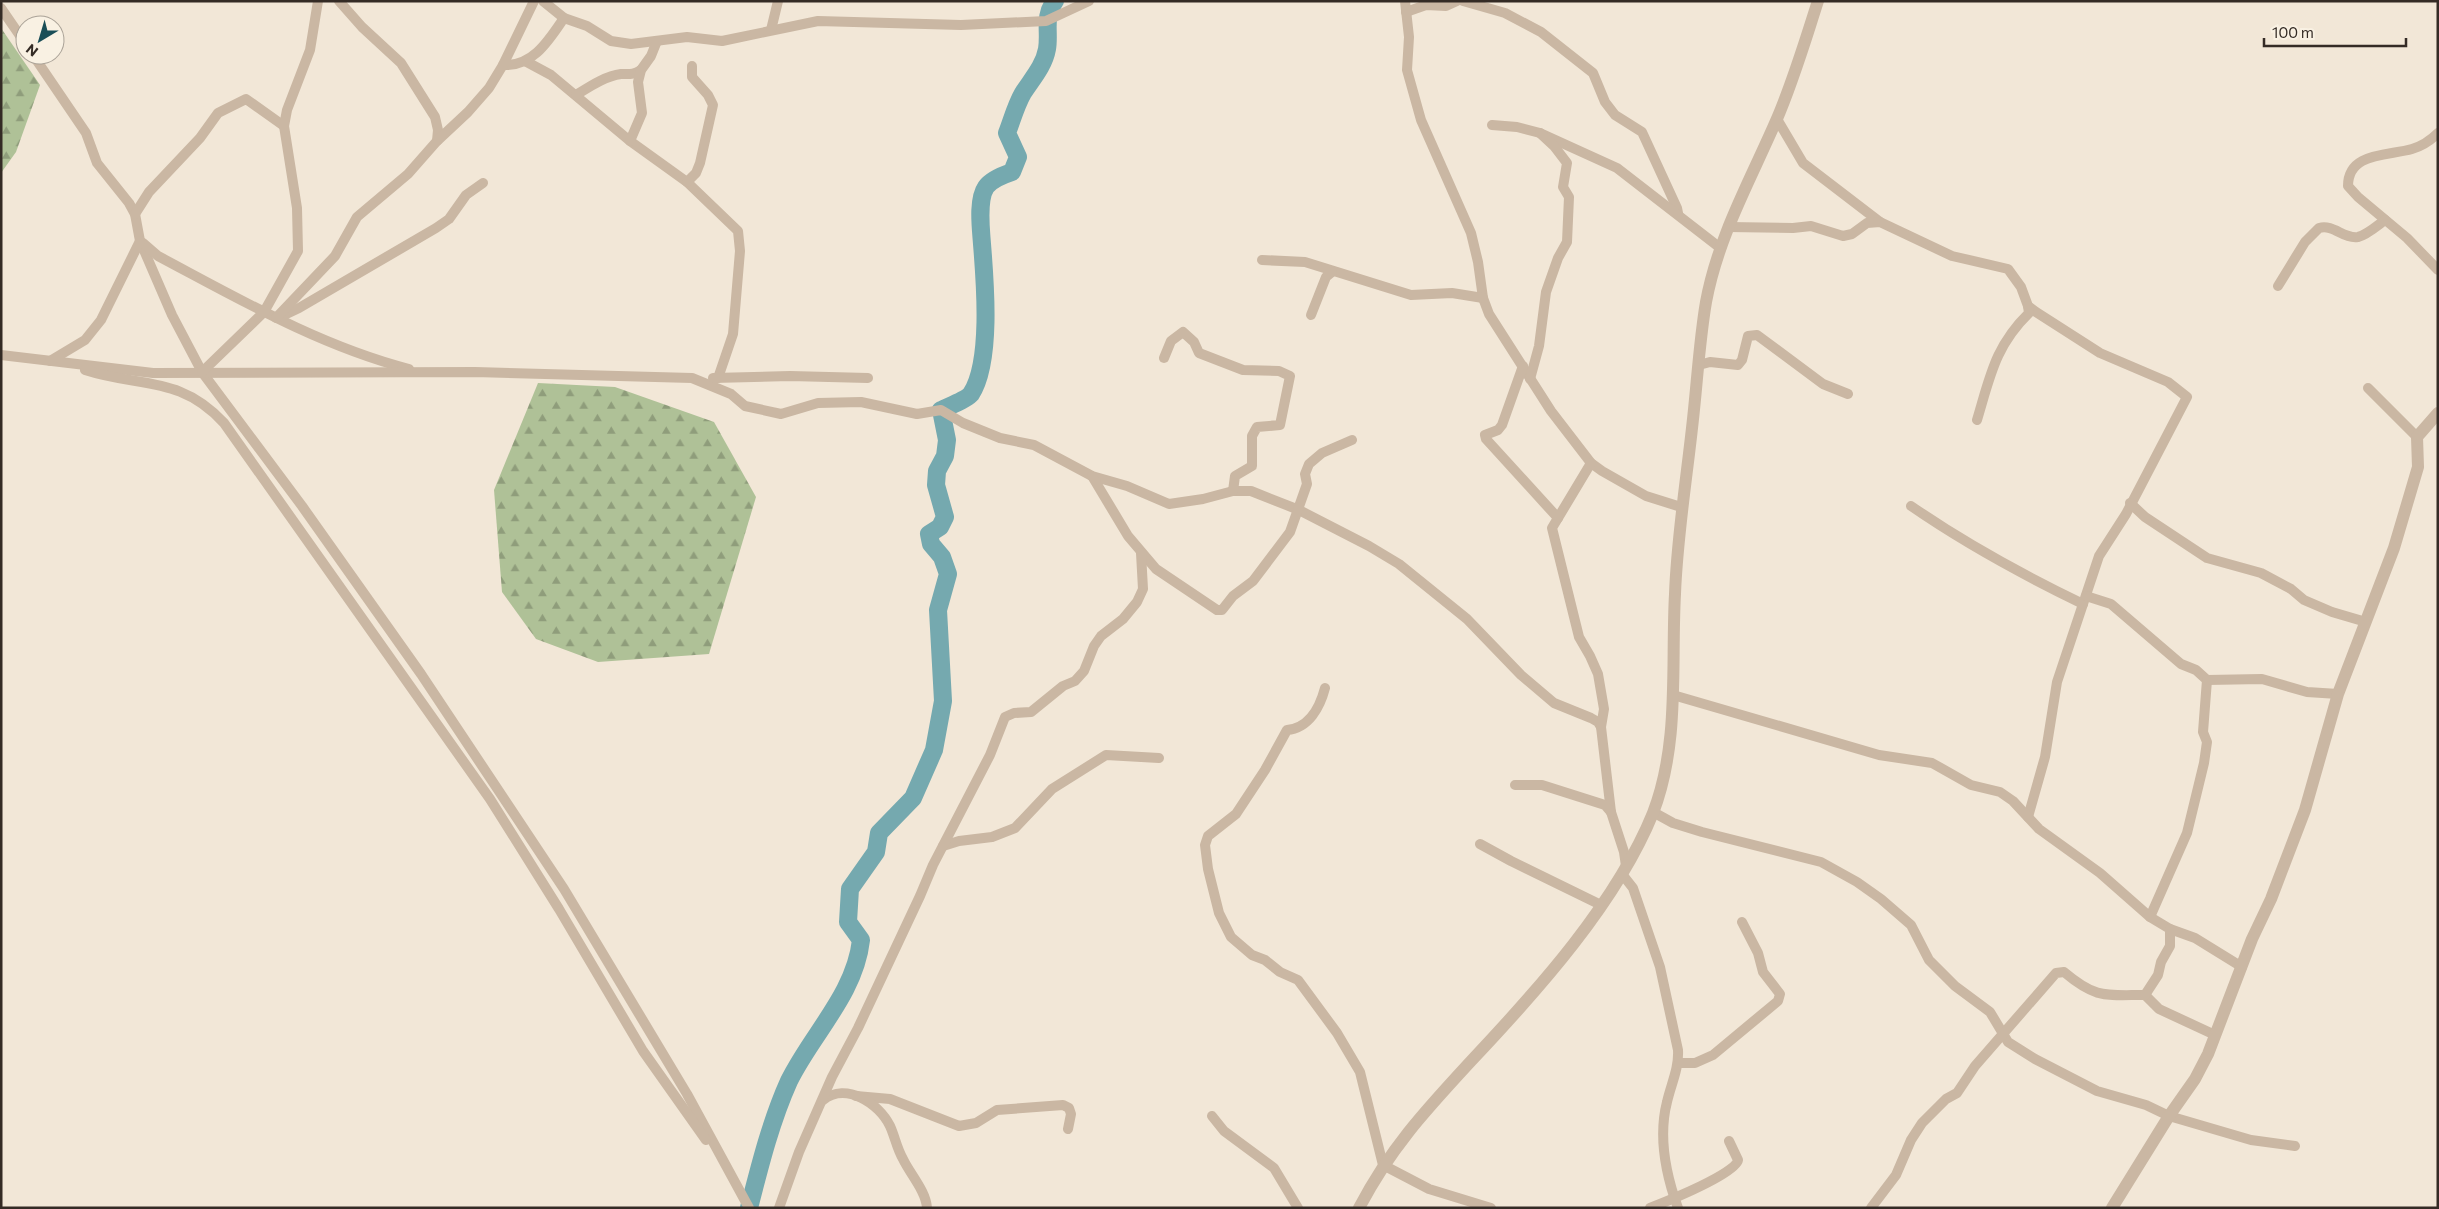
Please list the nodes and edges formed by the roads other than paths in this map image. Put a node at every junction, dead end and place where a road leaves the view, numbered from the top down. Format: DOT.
graph roads {
  1 [pos="318,1"];
  2 [pos="339,1"];
  3 [pos="534,1"];
  4 [pos="543,1"];
  5 [pos="778,1"];
  6 [pos="1089,1"];
  7 [pos="1405,1"];
  8 [pos="1457,1"];
  9 [pos="1463,1"];
  10 [pos="1818,1"];
  11 [pos="1,8"];
  12 [pos="1406,12"];
  13 [pos="564,18"];
  14 [pos="15,28"];
  15 [pos="772,30"];
  16 [pos="657,41"];
  17 [pos="525,61"];
  18 [pos="40,65"];
  19 [pos="503,65"];
  20 [pos="692,66"];
  21 [pos="641,70"];
  22 [pos="576,95"];
  23 [pos="1777,119"];
  24 [pos="1492,125"];
  25 [pos="284,126"];
  26 [pos="2438,132"];
  27 [pos="1540,133"];
  28 [pos="437,141"];
  29 [pos="630,141"];
  30 [pos="687,182"];
  31 [pos="483,183"];
  32 [pos="135,214"];
  33 [pos="1678,214"];
  34 [pos="2385,220"];
  35 [pos="1880,222"];
  36 [pos="1728,227"];
  37 [pos="140,241"];
  38 [pos="1719,247"];
  39 [pos="1262,260"];
  40 [pos="2438,270"];
  41 [pos="1332,272"];
  42 [pos="2278,286"];
  43 [pos="1482,298"];
  44 [pos="2028,306"];
  45 [pos="264,312"];
  46 [pos="1311,315"];
  47 [pos="276,318"];
  48 [pos="1,355"];
  49 [pos="1164,358"];
  50 [pos="50,361"];
  51 [pos="66,363"];
  52 [pos="1699,364"];
  53 [pos="1523,366"];
  54 [pos="202,372"];
  55 [pos="423,373"];
  56 [pos="692,378"];
  57 [pos="718,378"];
  58 [pos="868,378"];
  59 [pos="1530,379"];
  60 [pos="2368,388"];
  61 [pos="1848,394"];
  62 [pos="2438,412"];
  63 [pos="1977,420"];
  64 [pos="2417,437"];
  65 [pos="1352,440"];
  66 [pos="1591,462"];
  67 [pos="1092,476"];
  68 [pos="1233,491"];
  69 [pos="2130,503"];
  70 [pos="1911,506"];
  71 [pos="1681,507"];
  72 [pos="1298,510"];
  73 [pos="1558,518"];
  74 [pos="1142,553"];
  75 [pos="2085,600"];
  76 [pos="2366,622"];
  77 [pos="2207,680"];
  78 [pos="1324,688"];
  79 [pos="1673,694"];
  80 [pos="2338,694"];
  81 [pos="1602,727"];
  82 [pos="1159,758"];
  83 [pos="1515,785"];
  84 [pos="1611,812"];
  85 [pos="1653,812"];
  86 [pos="2028,817"];
  87 [pos="1480,844"];
  88 [pos="943,846"];
  89 [pos="1624,870"];
  90 [pos="1601,905"];
  91 [pos="2150,917"];
  92 [pos="1742,922"];
  93 [pos="2170,929"];
  94 [pos="2242,967"];
  95 [pos="2145,995"];
  96 [pos="2002,1034"];
  97 [pos="2215,1035"];
  98 [pos="1679,1063"];
  99 [pos="856,1096"];
  100 [pos="824,1100"];
  101 [pos="1212,1116"];
  102 [pos="2169,1116"];
  103 [pos="1068,1129"];
  104 [pos="1729,1141"];
  105 [pos="2295,1146"];
  106 [pos="1383,1164"];
  107 [pos="736,1185"];
  108 [pos="1676,1203"];
  109 [pos="749,1208"];
  110 [pos="779,1208"];
  111 [pos="927,1208"];
  112 [pos="1298,1208"];
  113 [pos="1359,1208"];
  114 [pos="1491,1208"];
  115 [pos="1650,1208"];
  116 [pos="1871,1208"];
  117 [pos="2112,1208"];
  1 -- 25 [label="street"];
  2 -- 28 [label="street"];
  3 -- 19 [label="street"];
  4 -- 13 [label="street"];
  5 -- 15 [label="street"];
  6 -- 15 [label="street"];
  7 -- 12 [label="street"];
  8 -- 12 [label="street"];
  9 -- 33 [label="street"];
  10 -- 23 [label="street"];
  11 -- 14 [label="street"];
  12 -- 43 [label="street"];
  13 -- 16 [label="street"];
  13 -- 17 [label="street"];
  15 -- 16 [label="street"];
  16 -- 21 [label="street"];
  17 -- 19 [label="street"];
  17 -- 22 [label="street"];
  18 -- 32 [label="street"];
  19 -- 28 [label="street"];
  20 -- 30 [label="street"];
  21 -- 22 [label="street"];
  21 -- 29 [label="street"];
  22 -- 29 [label="street"];
  23 -- 35 [label="street"];
  23 -- 36 [label="street"];
  24 -- 27 [label="street"];
  25 -- 32 [label="street"];
  25 -- 45 [label="street"];
  26 -- 34 [label="street"];
  27 -- 33 [label="street"];
  27 -- 59 [label="street"];
  28 -- 47 [label="street"];
  29 -- 30 [label="street"];
  30 -- 57 [label="street"];
  31 -- 47 [label="street"];
  32 -- 37 [label="street"];
  33 -- 38 [label="street"];
  34 -- 40 [label="street"];
  34 -- 42 [label="street"];
  35 -- 36 [label="street"];
  35 -- 44 [label="street"];
  36 -- 38 [label="street"];
  37 -- 45 [label="street"];
  37 -- 50 [label="street"];
  37 -- 54 [label="street"];
  38 -- 52 [label="street"];
  39 -- 41 [label="street"];
  41 -- 43 [label="street"];
  41 -- 46 [label="street"];
  43 -- 53 [label="street"];
  44 -- 63 [label="street"];
  44 -- 69 [label="street"];
  45 -- 47 [label="street"];
  45 -- 54 [label="street"];
  47 -- 55 [label="street"];
  48 -- 50 [label="street"];
  49 -- 68 [label="street"];
  50 -- 51 [label="street"];
  51 -- 54 [label="street"];
  51 -- 107 [label="street"];
  52 -- 61 [label="street"];
  52 -- 71 [label="street"];
  53 -- 59 [label="street"];
  53 -- 73 [label="street"];
  54 -- 55 [label="street"];
  54 -- 107 [label="street"];
  55 -- 56 [label="street"];
  56 -- 57 [label="street"];
  56 -- 67 [label="street"];
  57 -- 58 [label="street"];
  59 -- 66 [label="street"];
  60 -- 64 [label="street"];
  62 -- 64 [label="street"];
  64 -- 76 [label="street"];
  65 -- 72 [label="street"];
  66 -- 71 [label="street"];
  66 -- 73 [label="street"];
  67 -- 68 [label="street"];
  67 -- 74 [label="street"];
  68 -- 72 [label="street"];
  69 -- 75 [label="street"];
  69 -- 76 [label="street"];
  70 -- 75 [label="street"];
  71 -- 79 [label="street"];
  72 -- 74 [label="street"];
  72 -- 81 [label="street"];
  73 -- 81 [label="street"];
  74 -- 88 [label="street"];
  75 -- 77 [label="street"];
  75 -- 86 [label="street"];
  76 -- 80 [label="street"];
  77 -- 80 [label="street"];
  77 -- 91 [label="street"];
  78 -- 106 [label="street"];
  79 -- 85 [label="street"];
  79 -- 86 [label="street"];
  80 -- 94 [label="street"];
  81 -- 84 [label="street"];
  82 -- 88 [label="street"];
  83 -- 84 [label="street"];
  84 -- 89 [label="street"];
  85 -- 89 [label="street"];
  85 -- 96 [label="street"];
  86 -- 91 [label="street"];
  87 -- 90 [label="street"];
  88 -- 100 [label="street"];
  89 -- 90 [label="street"];
  89 -- 98 [label="street"];
  90 -- 106 [label="street"];
  91 -- 93 [label="street"];
  92 -- 98 [label="street"];
  93 -- 94 [label="street"];
  93 -- 95 [label="street"];
  94 -- 97 [label="street"];
  95 -- 96 [label="street"];
  95 -- 97 [label="street"];
  96 -- 102 [label="street"];
  96 -- 116 [label="street"];
  97 -- 102 [label="street"];
  98 -- 108 [label="street"];
  99 -- 100 [label="street"];
  99 -- 103 [label="street"];
  99 -- 111 [label="street"];
  100 -- 110 [label="street"];
  101 -- 112 [label="street"];
  102 -- 105 [label="street"];
  102 -- 117 [label="street"];
  104 -- 108 [label="street"];
  106 -- 113 [label="street"];
  106 -- 114 [label="street"];
  107 -- 109 [label="street"];
  108 -- 115 [label="street"];
}
